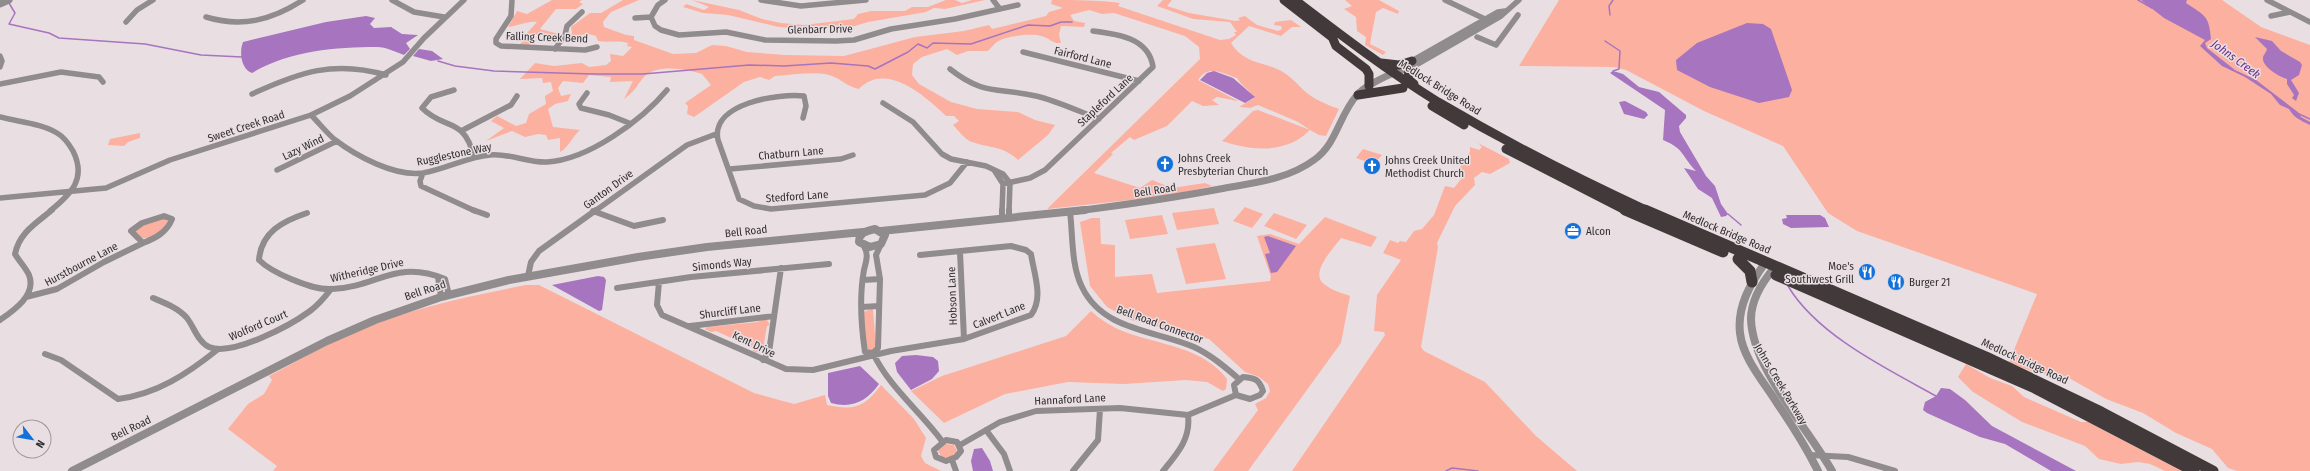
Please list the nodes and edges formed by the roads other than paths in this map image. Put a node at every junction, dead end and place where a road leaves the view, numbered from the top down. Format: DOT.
graph roads {
  1 [pos="9,0"];
  2 [pos="153,0"];
  3 [pos="302,0"];
  4 [pos="392,0"];
  5 [pos="464,0"];
  6 [pos="512,0"];
  7 [pos="665,0"];
  8 [pos="761,0"];
  9 [pos="866,0"];
  10 [pos="993,0"];
  11 [pos="1284,0"];
  12 [pos="1295,0"];
  13 [pos="1445,0"];
  14 [pos="1519,0"];
  15 [pos="2267,0"];
  16 [pos="0,4"];
  17 [pos="1018,5"];
  18 [pos="1000,9"];
  19 [pos="1505,11"];
  20 [pos="582,12"];
  21 [pos="2290,12"];
  22 [pos="2271,16"];
  23 [pos="206,17"];
  24 [pos="444,17"];
  25 [pos="651,17"];
  26 [pos="635,18"];
  27 [pos="1487,21"];
  28 [pos="126,22"];
  29 [pos="2310,22"];
  30 [pos="1472,27"];
  31 [pos="1477,29"];
  32 [pos="1093,31"];
  33 [pos="1456,36"];
  34 [pos="1477,37"];
  35 [pos="1461,38"];
  36 [pos="1333,39"];
  37 [pos="597,47"];
  38 [pos="555,49"];
  39 [pos="1023,52"];
  40 [pos="0,56"];
  41 [pos="1378,63"];
  42 [pos="1410,65"];
  43 [pos="0,67"];
  44 [pos="950,69"];
  45 [pos="386,75"];
  46 [pos="1390,75"];
  47 [pos="1139,81"];
  48 [pos="102,82"];
  49 [pos="0,84"];
  50 [pos="1369,86"];
  51 [pos="1403,88"];
  52 [pos="454,90"];
  53 [pos="668,90"];
  54 [pos="587,93"];
  55 [pos="252,94"];
  56 [pos="1358,95"];
  57 [pos="517,96"];
  58 [pos="883,103"];
  59 [pos="312,114"];
  60 [pos="1462,116"];
  61 [pos="0,117"];
  62 [pos="803,118"];
  63 [pos="1099,119"];
  64 [pos="629,123"];
  65 [pos="463,130"];
  66 [pos="716,134"];
  67 [pos="337,141"];
  68 [pos="853,155"];
  69 [pos="474,157"];
  70 [pos="967,162"];
  71 [pos="730,169"];
  72 [pos="277,170"];
  73 [pos="994,170"];
  74 [pos="423,173"];
  75 [pos="1010,183"];
  76 [pos="1003,184"];
  77 [pos="70,193"];
  78 [pos="0,198"];
  79 [pos="1002,200"];
  80 [pos="1010,200"];
  81 [pos="593,211"];
  82 [pos="1070,212"];
  83 [pos="307,213"];
  84 [pos="487,216"];
  85 [pos="1005,218"];
  86 [pos="663,220"];
  87 [pos="920,227"];
  88 [pos="881,230"];
  89 [pos="863,232"];
  90 [pos="818,236"];
  91 [pos="882,242"];
  92 [pos="143,243"];
  93 [pos="862,244"];
  94 [pos="960,252"];
  95 [pos="920,256"];
  96 [pos="1738,259"];
  97 [pos="829,264"];
  98 [pos="781,268"];
  99 [pos="1768,268"];
  100 [pos="528,276"];
  101 [pos="880,279"];
  102 [pos="863,280"];
  103 [pos="659,282"];
  104 [pos="1752,282"];
  105 [pos="617,288"];
  106 [pos="331,290"];
  107 [pos="445,296"];
  108 [pos="26,297"];
  109 [pos="153,298"];
  110 [pos="879,306"];
  111 [pos="862,307"];
  112 [pos="774,316"];
  113 [pos="0,320"];
  114 [pos="688,326"];
  115 [pos="964,339"];
  116 [pos="217,350"];
  117 [pos="45,354"];
  118 [pos="873,354"];
  119 [pos="764,360"];
  120 [pos="1239,379"];
  121 [pos="1236,395"];
  122 [pos="1100,408"];
  123 [pos="1188,415"];
  124 [pos="986,430"];
  125 [pos="942,441"];
  126 [pos="960,445"];
  127 [pos="1810,454"];
  128 [pos="1824,455"];
  129 [pos="952,460"];
  130 [pos="72,471"];
  131 [pos="956,471"];
  132 [pos="1010,471"];
  133 [pos="1073,471"];
  134 [pos="1163,471"];
  135 [pos="1818,471"];
  136 [pos="1832,471"];
  137 [pos="1895,471"];
  138 [pos="2194,471"];
  139 [pos="2213,471"];
  1 -- 16 [label="street"];
  2 -- 28 [label="street"];
  3 -- 23 [label="street"];
  4 -- 24 [label="street"];
  5 -- 24 [label="street, Sweet Creek Road"];
  6 -- 38 [label="street, Falling Creek Bend"];
  7 -- 25 [label="street"];
  8 -- 9 [label="street"];
  10 -- 18 [label="street"];
  11 -- 36 [label="highway, Medlock Bridge Road"];
  12 -- 41 [label="highway, Medlock Bridge Road"];
  13 -- 27 [label="street"];
  14 -- 19 [label="street"];
  15 -- 21 [label="street"];
  17 -- 18 [label="street, Glenbarr Drive"];
  18 -- 25 [label="street, Glenbarr Drive"];
  19 -- 27 [label="street"];
  19 -- 34 [label="street"];
  20 -- 38 [label="street"];
  21 -- 22 [label="street"];
  21 -- 29 [label="street"];
  24 -- 45 [label="street, Sweet Creek Road"];
  25 -- 26 [label="street"];
  27 -- 30 [label="street"];
  27 -- 31 [label="street"];
  30 -- 31 [label="street"];
  30 -- 33 [label="street"];
  31 -- 35 [label="street"];
  32 -- 47 [label="street, Stapleford Lane"];
  33 -- 35 [label="street"];
  33 -- 42 [label="street"];
  35 -- 42 [label="street"];
  36 -- 46 [label="highway, Medlock Bridge Road"];
  36 -- 50 [label="highway"];
  37 -- 38 [label="street, Falling Creek Bend"];
  39 -- 47 [label="street, Fairford Lane"];
  40 -- 43 [label="street"];
  41 -- 42 [label="highway"];
  41 -- 46 [label="highway, Medlock Bridge Road"];
  42 -- 46 [label="street"];
  42 -- 46 [label="street"];
  42 -- 60 [label="highway"];
  44 -- 63 [label="street"];
  45 -- 55 [label="street"];
  45 -- 59 [label="street, Sweet Creek Road"];
  46 -- 50 [label="street, Bell Road"];
  46 -- 51 [label="highway, Medlock Bridge Road"];
  46 -- 60 [label="highway, Medlock Bridge Road"];
  47 -- 63 [label="street, Stapleford Lane"];
  48 -- 49 [label="street"];
  50 -- 56 [label="street, Bell Road"];
  51 -- 56 [label="highway"];
  51 -- 96 [label="highway, Medlock Bridge Road"];
  52 -- 65 [label="street"];
  53 -- 64 [label="street, Rugglestone Way"];
  54 -- 64 [label="street"];
  56 -- 82 [label="street, Bell Road"];
  57 -- 65 [label="street"];
  58 -- 70 [label="street"];
  59 -- 67 [label="street, Rugglestone Way"];
  59 -- 77 [label="street, Sweet Creek Road"];
  60 -- 99 [label="highway, Medlock Bridge Road"];
  61 -- 77 [label="street"];
  62 -- 66 [label="street"];
  63 -- 75 [label="street, Stapleford Lane"];
  64 -- 69 [label="street, Rugglestone Way"];
  65 -- 69 [label="street"];
  66 -- 71 [label="street, Stedford Lane"];
  66 -- 81 [label="street, Ganton Drive"];
  67 -- 72 [label="street, Lazy Wind"];
  67 -- 74 [label="street, Rugglestone Way"];
  68 -- 71 [label="street, Chatburn Lane"];
  69 -- 74 [label="street, Rugglestone Way"];
  70 -- 71 [label="street, Stedford Lane"];
  70 -- 73 [label="street"];
  73 -- 75 [label="street"];
  73 -- 76 [label="street"];
  74 -- 84 [label="street"];
  75 -- 76 [label="street, Stapleford Lane"];
  75 -- 80 [label="street"];
  76 -- 79 [label="street"];
  77 -- 78 [label="street, Sweet Creek Road"];
  77 -- 108 [label="street"];
  79 -- 80 [label="street"];
  79 -- 85 [label="street"];
  80 -- 85 [label="street"];
  81 -- 86 [label="street"];
  81 -- 100 [label="street, Ganton Drive"];
  82 -- 85 [label="street, Bell Road"];
  82 -- 120 [label="street, Bell Road Connector"];
  83 -- 106 [label="street, Witheridge Drive"];
  85 -- 87 [label="street, Bell Road"];
  87 -- 88 [label="street, Bell Road"];
  87 -- 91 [label="street, Bell Road"];
  88 -- 89 [label="street, Bell Road"];
  88 -- 91 [label="street"];
  89 -- 90 [label="street, Bell Road"];
  89 -- 93 [label="street"];
  90 -- 93 [label="street, Bell Road"];
  90 -- 100 [label="street, Bell Road"];
  91 -- 93 [label="street, Bell Road"];
  91 -- 101 [label="street"];
  92 -- 92 [label="street, Hurstbourne Lane"];
  92 -- 108 [label="street, Hurstbourne Lane"];
  93 -- 102 [label="street"];
  94 -- 95 [label="street, Calvert Lane"];
  94 -- 115 [label="street, Hobson Lane"];
  94 -- 115 [label="street, Calvert Lane"];
  96 -- 99 [label="highway, Medlock Bridge Road"];
  96 -- 104 [label="highway"];
  97 -- 98 [label="street, Simonds Way"];
  98 -- 103 [label="street, Simonds Way"];
  98 -- 112 [label="street"];
  99 -- 104 [label="street, Johns Creek Parkway"];
  99 -- 128 [label="street, Johns Creek Parkway"];
  99 -- 138 [label="highway, Medlock Bridge Road"];
  99 -- 139 [label="highway, Medlock Bridge Road"];
  100 -- 107 [label="street, Bell Road"];
  101 -- 102 [label="street"];
  101 -- 110 [label="street"];
  102 -- 111 [label="street"];
  103 -- 105 [label="street, Simonds Way"];
  103 -- 114 [label="street, Kent Drive"];
  104 -- 127 [label="street, Johns Creek Parkway"];
  106 -- 107 [label="street, Witheridge Drive"];
  106 -- 116 [label="street, Wolford Court"];
  107 -- 130 [label="street, Bell Road"];
  108 -- 113 [label="street"];
  109 -- 116 [label="street"];
  110 -- 111 [label="street"];
  110 -- 118 [label="street"];
  111 -- 118 [label="street"];
  112 -- 114 [label="street, Shurcliff Lane"];
  112 -- 119 [label="street"];
  114 -- 119 [label="street, Kent Drive"];
  115 -- 118 [label="street, Calvert Lane"];
  116 -- 117 [label="street"];
  118 -- 119 [label="street, Kent Drive"];
  118 -- 125 [label="street"];
  120 -- 121 [label="street"];
  120 -- 121 [label="street"];
  121 -- 123 [label="street"];
  122 -- 123 [label="street, Hannaford Lane"];
  122 -- 124 [label="street, Hannaford Lane"];
  122 -- 133 [label="street"];
  123 -- 134 [label="street"];
  124 -- 126 [label="street, Hannaford Lane"];
  124 -- 132 [label="street"];
  125 -- 126 [label="street"];
  125 -- 129 [label="street"];
  126 -- 129 [label="street"];
  127 -- 128 [label="street"];
  127 -- 135 [label="street, Johns Creek Parkway"];
  128 -- 136 [label="street, Johns Creek Parkway"];
  128 -- 137 [label="street"];
  129 -- 131 [label="street"];
}
